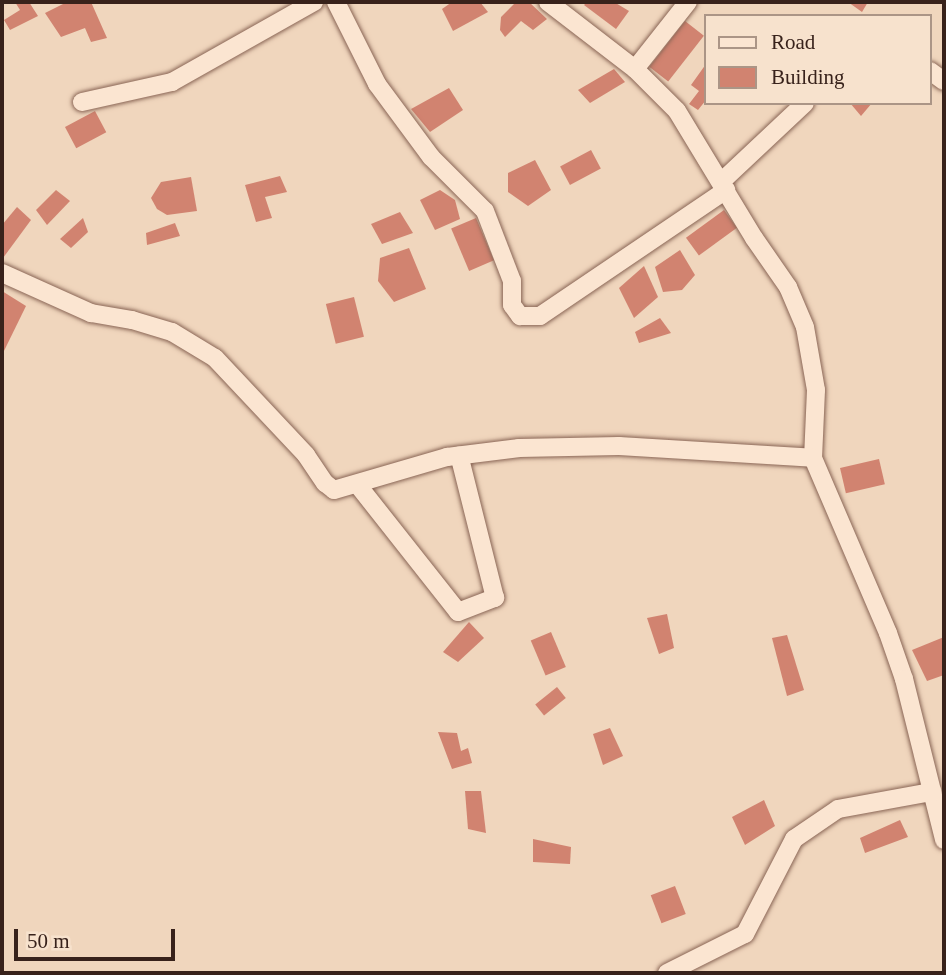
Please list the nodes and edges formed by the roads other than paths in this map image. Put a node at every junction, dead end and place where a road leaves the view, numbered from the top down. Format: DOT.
graph roads {
  1 [pos="314,2"];
  2 [pos="336,2"];
  3 [pos="548,2"];
  4 [pos="688,2"];
  5 [pos="635,69"];
  6 [pos="82,102"];
  7 [pos="803,105"];
  8 [pos="724,186"];
  9 [pos="2,272"];
  10 [pos="459,455"];
  11 [pos="813,458"];
  12 [pos="357,484"];
  13 [pos="932,792"];
  14 [pos="944,840"];
  15 [pos="667,973"];
  1 -- 6 [label="street"];
  2 -- 8 [label="street"];
  3 -- 5 [label="street"];
  4 -- 5 [label="street"];
  5 -- 8 [label="street"];
  7 -- 8 [label="street"];
  8 -- 11 [label="street"];
  9 -- 12 [label="street"];
  10 -- 11 [label="street"];
  10 -- 12 [label="street"];
  10 -- 12 [label="street"];
  11 -- 13 [label="street"];
  13 -- 14 [label="street"];
  13 -- 15 [label="street"];
}
